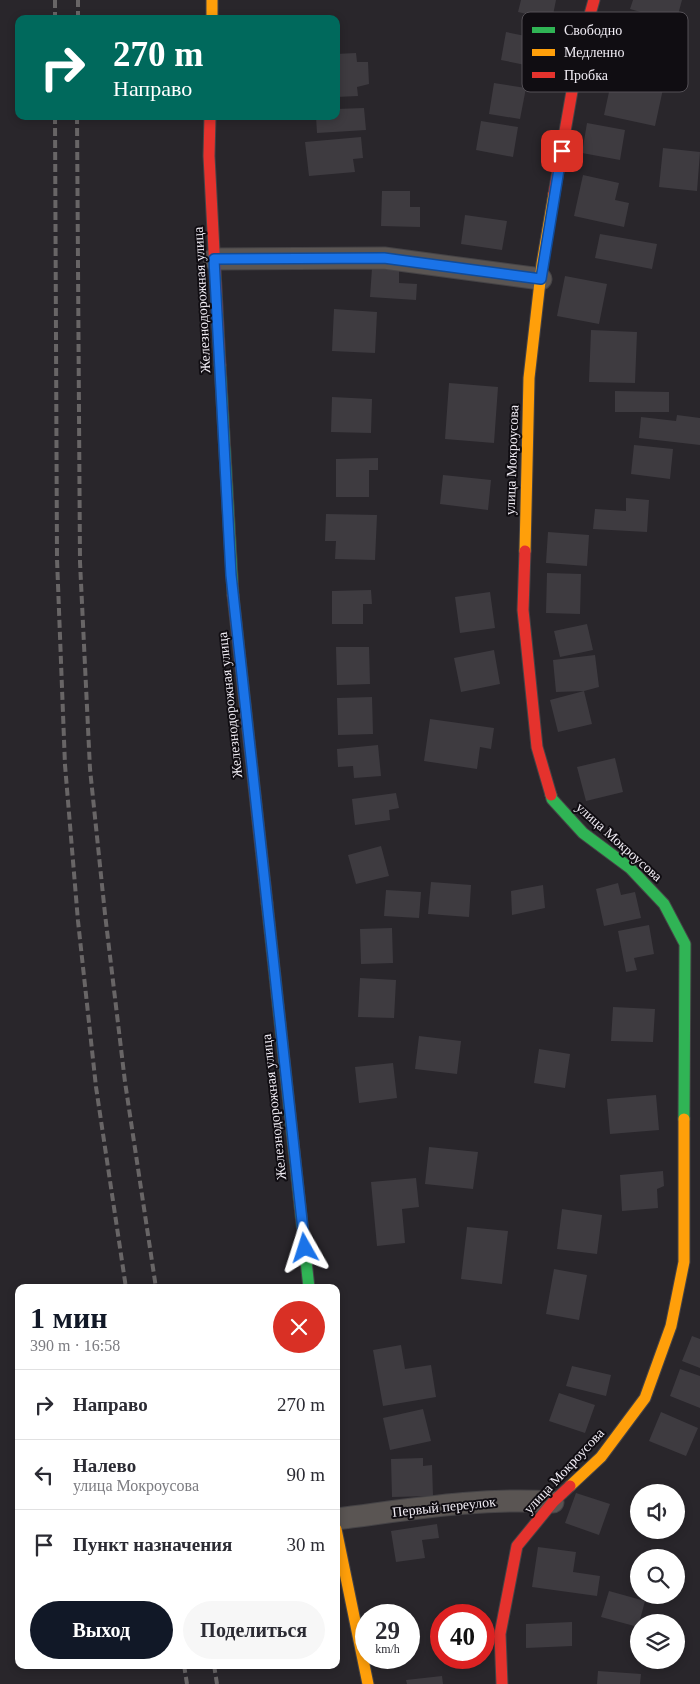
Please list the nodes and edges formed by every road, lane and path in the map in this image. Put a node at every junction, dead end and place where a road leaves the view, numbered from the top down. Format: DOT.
graph roads {
  1 [pos="212,0"];
  2 [pos="212,15"];
  3 [pos="572,92"];
  4 [pos="210,120"];
  5 [pos="214,259"];
  6 [pos="541,279"];
  7 [pos="691,938"];
  8 [pos="692,1256"];
  9 [pos="309,1284"];
  10 [pos="553,1502"];
  11 [pos="340,1518"];
  12 [pos="340,1548"];
  13 [pos="368,1684"];
  14 [pos="502,1684"];
  1 -- 2 [label="street"];
  3 -- 6 [label="street, улица Мокроусова"];
  4 -- 5 [label="street, Железнодорожная улица"];
  5 -- 6 [label="street"];
  5 -- 9 [label="street, Железнодорожная улица"];
  6 -- 7 [label="street, улица Мокроусова"];
  7 -- 8 [label="street, улица Мокроусова"];
  8 -- 10 [label="street, улица Мокроусова"];
  10 -- 11 [label="street, Первый переулок"];
  10 -- 14 [label="street, улица Мокроусова"];
  12 -- 13 [label="street"];
}
